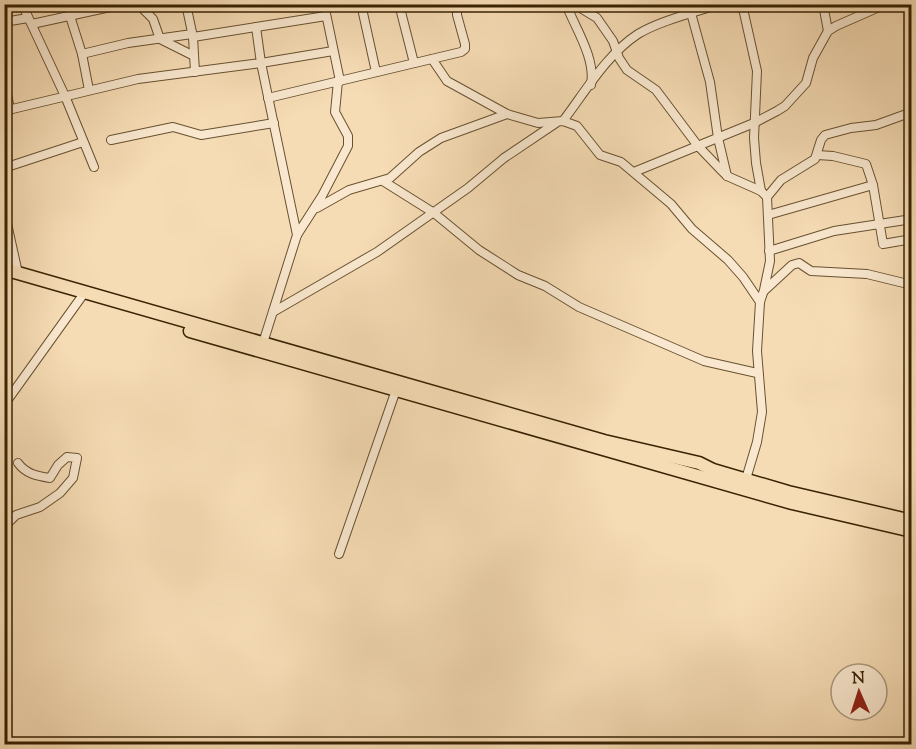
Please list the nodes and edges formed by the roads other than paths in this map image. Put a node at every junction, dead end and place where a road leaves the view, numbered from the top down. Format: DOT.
graph roads {
  1 [pos="22,4"];
  2 [pos="124,4"];
  3 [pos="138,4"];
  4 [pos="186,4"];
  5 [pos="324,4"];
  6 [pos="361,4"];
  7 [pos="399,4"];
  8 [pos="457,4"];
  9 [pos="566,4"];
  10 [pos="574,4"];
  11 [pos="720,4"];
  12 [pos="742,4"];
  13 [pos="823,4"];
  14 [pos="886,4"];
  15 [pos="691,13"];
  16 [pos="70,16"];
  17 [pos="326,16"];
  18 [pos="30,21"];
  19 [pos="4,22"];
  20 [pos="256,27"];
  21 [pos="828,31"];
  22 [pos="192,36"];
  23 [pos="160,39"];
  24 [pos="333,51"];
  25 [pos="617,53"];
  26 [pos="82,54"];
  27 [pos="194,56"];
  28 [pos="432,59"];
  29 [pos="261,63"];
  30 [pos="414,63"];
  31 [pos="195,72"];
  32 [pos="376,72"];
  33 [pos="4,78"];
  34 [pos="339,81"];
  35 [pos="590,86"];
  36 [pos="89,90"];
  37 [pos="65,96"];
  38 [pos="268,98"];
  39 [pos="7,110"];
  40 [pos="912,112"];
  41 [pos="507,114"];
  42 [pos="560,121"];
  43 [pos="274,123"];
  44 [pos="754,123"];
  45 [pos="718,138"];
  46 [pos="111,140"];
  47 [pos="83,142"];
  48 [pos="699,146"];
  49 [pos="817,155"];
  50 [pos="94,167"];
  51 [pos="4,168"];
  52 [pos="634,172"];
  53 [pos="727,176"];
  54 [pos="383,181"];
  55 [pos="873,185"];
  56 [pos="764,194"];
  57 [pos="4,210"];
  58 [pos="434,213"];
  59 [pos="310,214"];
  60 [pos="768,215"];
  61 [pos="912,219"];
  62 [pos="880,223"];
  63 [pos="297,235"];
  64 [pos="912,238"];
  65 [pos="769,251"];
  66 [pos="4,269"];
  67 [pos="18,273"];
  68 [pos="4,277"];
  69 [pos="912,285"];
  70 [pos="764,290"];
  71 [pos="82,295"];
  72 [pos="760,302"];
  73 [pos="273,312"];
  74 [pos="263,343"];
  75 [pos="757,373"];
  76 [pos="396,390"];
  77 [pos="4,405"];
  78 [pos="18,463"];
  79 [pos="746,479"];
  80 [pos="912,521"];
  81 [pos="4,527"];
  82 [pos="912,531"];
  83 [pos="339,554"];
  1 -- 18 [label="street"];
  2 -- 16 [label="street"];
  3 -- 23 [label="street"];
  4 -- 22 [label="street"];
  5 -- 17 [label="street"];
  6 -- 32 [label="street"];
  7 -- 30 [label="street"];
  8 -- 28 [label="street"];
  9 -- 35 [label="street"];
  10 -- 25 [label="street"];
  11 -- 15 [label="street"];
  12 -- 44 [label="street"];
  13 -- 21 [label="street"];
  14 -- 21 [label="street"];
  15 -- 25 [label="street"];
  15 -- 45 [label="street"];
  16 -- 18 [label="street"];
  16 -- 26 [label="street"];
  17 -- 20 [label="street"];
  17 -- 24 [label="street"];
  18 -- 19 [label="street"];
  18 -- 37 [label="street"];
  20 -- 22 [label="street"];
  20 -- 29 [label="street"];
  21 -- 44 [label="street"];
  22 -- 23 [label="street"];
  22 -- 27 [label="street"];
  23 -- 26 [label="street"];
  23 -- 27 [label="street"];
  24 -- 29 [label="street"];
  24 -- 34 [label="street"];
  25 -- 35 [label="street"];
  25 -- 48 [label="street"];
  26 -- 36 [label="street"];
  27 -- 31 [label="street"];
  28 -- 30 [label="street"];
  28 -- 41 [label="street"];
  29 -- 31 [label="street"];
  29 -- 38 [label="street"];
  30 -- 32 [label="street"];
  31 -- 36 [label="street"];
  32 -- 34 [label="street"];
  33 -- 39 [label="street"];
  34 -- 38 [label="street"];
  34 -- 59 [label="street"];
  35 -- 42 [label="street"];
  36 -- 37 [label="street"];
  37 -- 39 [label="street"];
  37 -- 47 [label="street"];
  38 -- 43 [label="street"];
  40 -- 49 [label="street"];
  41 -- 42 [label="street"];
  41 -- 54 [label="street"];
  42 -- 52 [label="street"];
  42 -- 58 [label="street"];
  43 -- 46 [label="street"];
  43 -- 63 [label="street"];
  44 -- 45 [label="street"];
  44 -- 56 [label="street"];
  45 -- 48 [label="street"];
  45 -- 53 [label="street"];
  47 -- 50 [label="street"];
  47 -- 51 [label="street"];
  48 -- 52 [label="street"];
  48 -- 53 [label="street"];
  49 -- 55 [label="street"];
  49 -- 56 [label="street"];
  52 -- 72 [label="street"];
  53 -- 56 [label="street"];
  54 -- 58 [label="street"];
  54 -- 59 [label="street"];
  55 -- 60 [label="street"];
  55 -- 62 [label="street"];
  56 -- 60 [label="street"];
  57 -- 67 [label="street"];
  58 -- 73 [label="street"];
  58 -- 75 [label="street"];
  59 -- 63 [label="street"];
  60 -- 65 [label="street"];
  61 -- 62 [label="street"];
  62 -- 64 [label="street"];
  62 -- 65 [label="street"];
  63 -- 73 [label="street"];
  65 -- 70 [label="street"];
  66 -- 67 [label="main road"];
  67 -- 71 [label="main road"];
  68 -- 71 [label="main road"];
  69 -- 70 [label="street"];
  70 -- 72 [label="street"];
  71 -- 74 [label="main road"];
  71 -- 76 [label="main road"];
  71 -- 77 [label="street"];
  72 -- 75 [label="street"];
  73 -- 74 [label="street"];
  74 -- 79 [label="main road"];
  75 -- 79 [label="street"];
  76 -- 82 [label="main road"];
  76 -- 83 [label="street"];
  78 -- 81 [label="street"];
  79 -- 80 [label="main road"];
}
